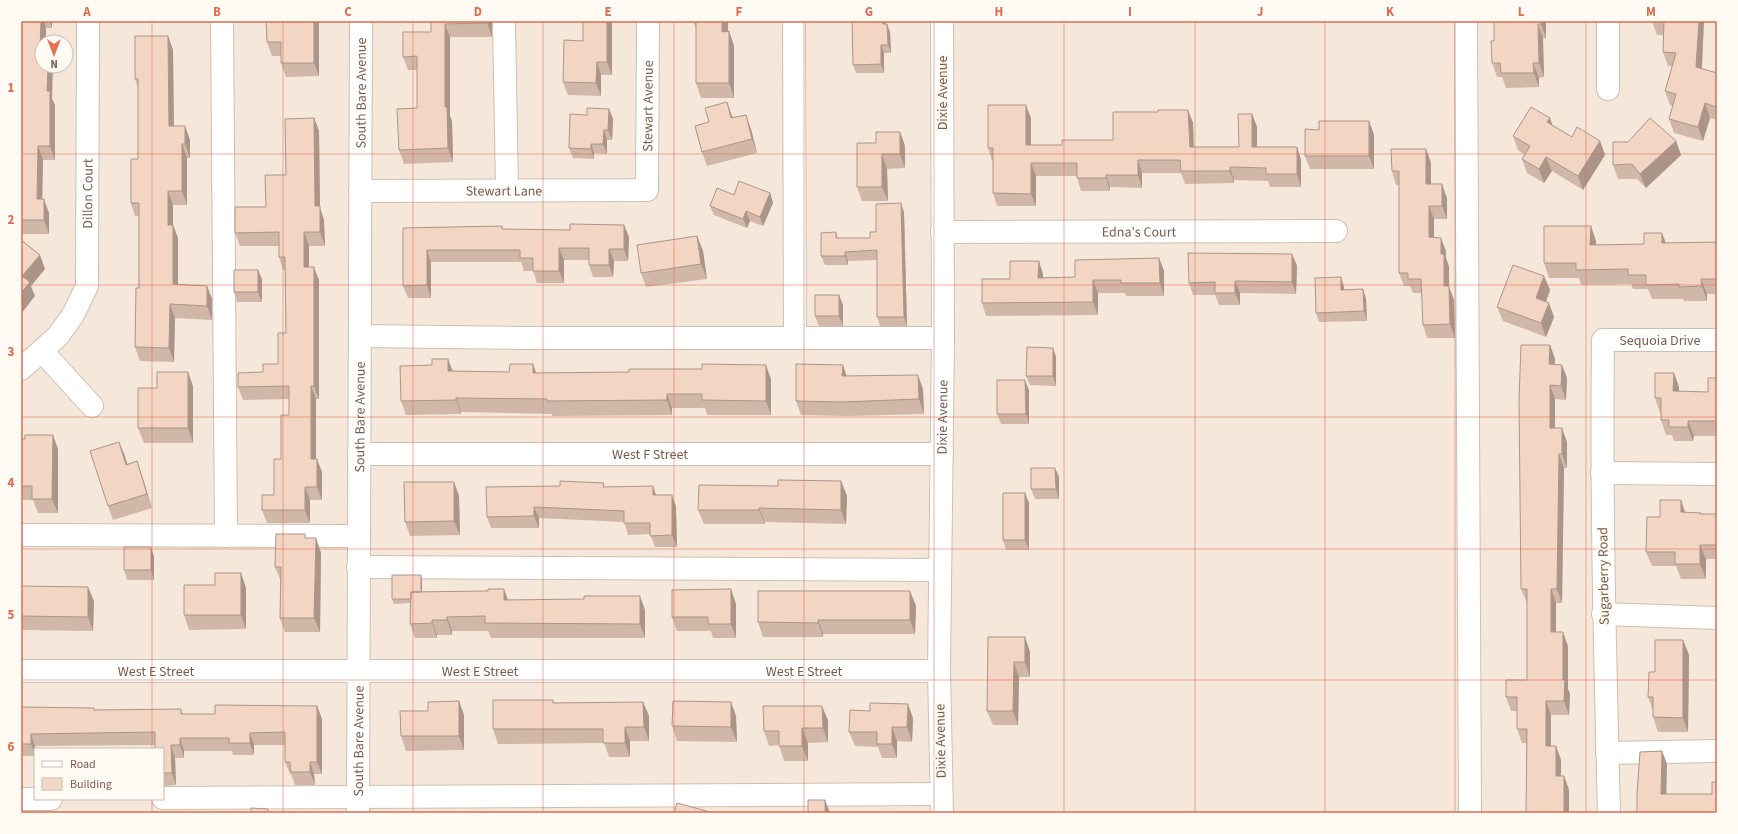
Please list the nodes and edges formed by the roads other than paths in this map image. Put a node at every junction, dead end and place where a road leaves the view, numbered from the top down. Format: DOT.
graph roads {
  1 [pos="88,21"];
  2 [pos="222,21"];
  3 [pos="361,21"];
  4 [pos="504,21"];
  5 [pos="648,21"];
  6 [pos="794,21"];
  7 [pos="942,21"];
  8 [pos="1466,21"];
  9 [pos="1608,21"];
  10 [pos="1608,89"];
  11 [pos="507,190"];
  12 [pos="647,190"];
  13 [pos="360,191"];
  14 [pos="1336,231"];
  15 [pos="942,232"];
  16 [pos="360,336"];
  17 [pos="795,338"];
  18 [pos="943,338"];
  19 [pos="1603,340"];
  20 [pos="1717,340"];
  21 [pos="42,351"];
  22 [pos="21,369"];
  23 [pos="92,406"];
  24 [pos="359,454"];
  25 [pos="942,454"];
  26 [pos="1602,473"];
  27 [pos="1717,474"];
  28 [pos="21,535"];
  29 [pos="226,536"];
  30 [pos="358,536"];
  31 [pos="358,567"];
  32 [pos="940,570"];
  33 [pos="1603,614"];
  34 [pos="1717,618"];
  35 [pos="358,670"];
  36 [pos="21,671"];
  37 [pos="939,671"];
  38 [pos="1717,751"];
  39 [pos="1607,753"];
  40 [pos="164,798"];
  41 [pos="21,799"];
  42 [pos="34,799"];
  43 [pos="942,803"];
  44 [pos="358,805"];
  45 [pos="1470,813"];
  46 [pos="1609,813"];
  1 -- 21 [label="street, Dillon Court"];
  2 -- 29 [label="street"];
  3 -- 13 [label="street, South Bare Avenue"];
  4 -- 11 [label="street"];
  5 -- 12 [label="street, Stewart Avenue"];
  6 -- 17 [label="street"];
  7 -- 15 [label="street, Dixie Avenue"];
  8 -- 45 [label="street"];
  9 -- 10 [label="street"];
  11 -- 12 [label="street, Stewart Lane"];
  11 -- 13 [label="street, Stewart Lane"];
  13 -- 16 [label="street, South Bare Avenue"];
  14 -- 15 [label="street, Edna's Court"];
  15 -- 18 [label="street, Dixie Avenue"];
  16 -- 17 [label="street"];
  16 -- 24 [label="street, South Bare Avenue"];
  17 -- 18 [label="street"];
  18 -- 25 [label="street, Dixie Avenue"];
  19 -- 20 [label="street, Sequoia Drive"];
  19 -- 26 [label="street, Sugarberry Road"];
  21 -- 22 [label="street, Dillon Court"];
  21 -- 23 [label="street"];
  24 -- 25 [label="street, West F Street"];
  24 -- 30 [label="street, South Bare Avenue"];
  25 -- 32 [label="street, Dixie Avenue"];
  26 -- 27 [label="street"];
  26 -- 33 [label="street, Sugarberry Road"];
  28 -- 29 [label="street"];
  29 -- 30 [label="street"];
  30 -- 31 [label="street, South Bare Avenue"];
  31 -- 32 [label="street"];
  31 -- 35 [label="street, South Bare Avenue"];
  32 -- 37 [label="street, Dixie Avenue"];
  33 -- 34 [label="street"];
  33 -- 39 [label="street, Sugarberry Road"];
  35 -- 36 [label="street, West E Street"];
  35 -- 37 [label="street, West E Street"];
  35 -- 44 [label="street, South Bare Avenue"];
  37 -- 43 [label="street, Dixie Avenue"];
  38 -- 39 [label="street"];
  39 -- 46 [label="street, Sugarberry Road"];
  40 -- 44 [label="street"];
  41 -- 42 [label="street"];
  43 -- 44 [label="street"];
}
